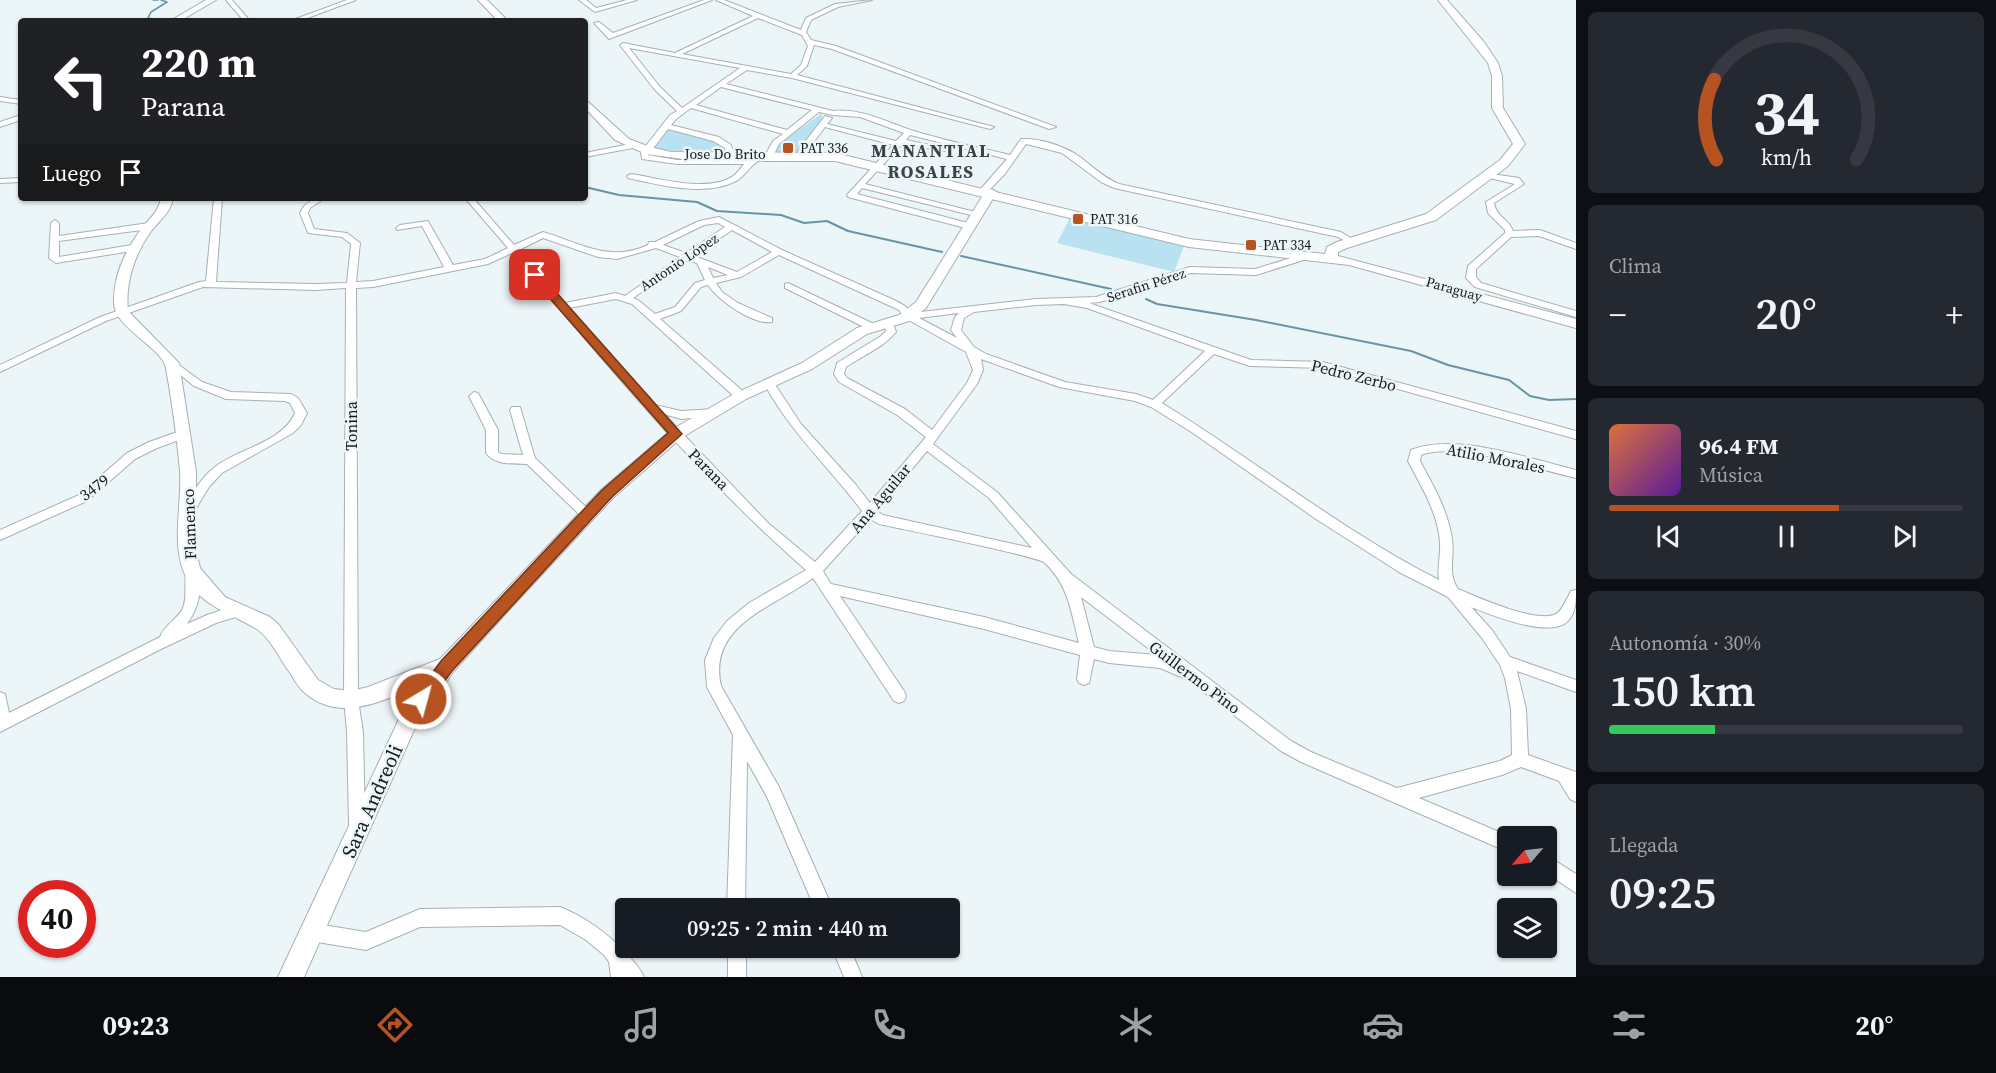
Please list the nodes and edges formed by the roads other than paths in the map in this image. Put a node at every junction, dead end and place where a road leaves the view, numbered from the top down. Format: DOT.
graph roads {
  1 [pos="212,0"];
  2 [pos="229,0"];
  3 [pos="354,0"];
  4 [pos="482,0"];
  5 [pos="582,0"];
  6 [pos="634,0"];
  7 [pos="709,0"];
  8 [pos="719,0"];
  9 [pos="869,0"];
  10 [pos="1442,0"];
  11 [pos="759,15"];
  12 [pos="179,18"];
  13 [pos="244,18"];
  14 [pos="302,18"];
  15 [pos="500,18"];
  16 [pos="597,23"];
  17 [pos="804,34"];
  18 [pos="612,36"];
  19 [pos="809,42"];
  20 [pos="624,45"];
  21 [pos="675,55"];
  22 [pos="745,68"];
  23 [pos="792,76"];
  24 [pos="720,85"];
  25 [pos="865,94"];
  26 [pos="0,99"];
  27 [pos="858,99"];
  28 [pos="18,102"];
  29 [pos="588,105"];
  30 [pos="689,105"];
  31 [pos="818,109"];
  32 [pos="681,110"];
  33 [pos="833,113"];
  34 [pos="18,118"];
  35 [pos="0,125"];
  36 [pos="824,125"];
  37 [pos="666,126"];
  38 [pos="990,127"];
  39 [pos="1052,127"];
  40 [pos="909,132"];
  41 [pos="788,133"];
  42 [pos="898,143"];
  43 [pos="641,147"];
  44 [pos="945,149"];
  45 [pos="801,153"];
  46 [pos="588,154"];
  47 [pos="766,154"];
  48 [pos="731,156"];
  49 [pos="1012,158"];
  50 [pos="750,162"];
  51 [pos="877,165"];
  52 [pos="1488,175"];
  53 [pos="631,176"];
  54 [pos="18,180"];
  55 [pos="0,181"];
  56 [pos="987,192"];
  57 [pos="166,201"];
  58 [pos="218,201"];
  59 [pos="316,201"];
  60 [pos="472,201"];
  61 [pos="973,220"];
  62 [pos="55,223"];
  63 [pos="149,226"];
  64 [pos="732,226"];
  65 [pos="400,228"];
  66 [pos="1509,234"];
  67 [pos="55,239"];
  68 [pos="1353,242"];
  69 [pos="654,244"];
  70 [pos="1576,246"];
  71 [pos="138,247"];
  72 [pos="514,249"];
  73 [pos="779,252"];
  74 [pos="1310,255"];
  75 [pos="688,256"];
  76 [pos="1331,257"];
  77 [pos="701,261"];
  78 [pos="450,269"];
  79 [pos="738,274"];
  80 [pos="708,281"];
  81 [pos="211,282"];
  82 [pos="788,286"];
  83 [pos="351,287"];
  84 [pos="626,299"];
  85 [pos="1065,301"];
  86 [pos="563,306"];
  87 [pos="970,310"];
  88 [pos="121,312"];
  89 [pos="1576,314"];
  90 [pos="908,316"];
  91 [pos="654,318"];
  92 [pos="769,320"];
  93 [pos="889,322"];
  94 [pos="1576,324"];
  95 [pos="872,327"];
  96 [pos="965,346"];
  97 [pos="1212,350"];
  98 [pos="172,363"];
  99 [pos="0,369"];
  100 [pos="770,385"];
  101 [pos="474,396"];
  102 [pos="741,396"];
  103 [pos="1155,404"];
  104 [pos="650,407"];
  105 [pos="516,410"];
  106 [pos="711,412"];
  107 [pos="183,434"];
  108 [pos="676,434"];
  109 [pos="1576,435"];
  110 [pos="929,441"];
  111 [pos="530,460"];
  112 [pos="1576,474"];
  113 [pos="867,512"];
  114 [pos="187,513"];
  115 [pos="587,515"];
  116 [pos="0,535"];
  117 [pos="1045,556"];
  118 [pos="815,570"];
  119 [pos="192,571"];
  120 [pos="1066,578"];
  121 [pos="827,588"];
  122 [pos="1453,593"];
  123 [pos="1576,595"];
  124 [pos="237,611"];
  125 [pos="156,645"];
  126 [pos="1088,651"];
  127 [pos="1508,662"];
  128 [pos="446,666"];
  129 [pos="1190,674"];
  130 [pos="1084,678"];
  131 [pos="1576,686"];
  132 [pos="899,696"];
  133 [pos="0,699"];
  134 [pos="351,700"];
  135 [pos="0,720"];
  136 [pos="0,725"];
  137 [pos="740,733"];
  138 [pos="1520,759"];
  139 [pos="1571,778"];
  140 [pos="1576,794"];
  141 [pos="1397,796"];
  142 [pos="358,835"];
  143 [pos="1497,839"];
  144 [pos="1557,871"];
  145 [pos="1576,884"];
  146 [pos="736,898"];
  147 [pos="819,898"];
  148 [pos="311,932"];
  149 [pos="615,955"];
  150 [pos="618,958"];
  151 [pos="737,958"];
  152 [pos="845,958"];
  153 [pos="291,977"];
  154 [pos="620,977"];
  155 [pos="635,977"];
  156 [pos="737,977"];
  157 [pos="853,977"];
  1 -- 12 [label="street"];
  2 -- 13 [label="street"];
  3 -- 14 [label="street"];
  4 -- 15 [label="main road"];
  5 -- 6 [label="street"];
  7 -- 18 [label="street"];
  8 -- 11 [label="street"];
  9 -- 17 [label="street"];
  10 -- 52 [label="main road"];
  11 -- 17 [label="street"];
  11 -- 21 [label="street"];
  16 -- 18 [label="street"];
  17 -- 19 [label="street"];
  18 -- 20 [label="street"];
  19 -- 23 [label="street"];
  19 -- 39 [label="street"];
  20 -- 21 [label="street"];
  20 -- 32 [label="street"];
  21 -- 22 [label="street"];
  22 -- 23 [label="street"];
  22 -- 24 [label="street"];
  23 -- 25 [label="street"];
  24 -- 30 [label="street"];
  24 -- 31 [label="street"];
  25 -- 27 [label="street"];
  25 -- 38 [label="street"];
  26 -- 28 [label="street"];
  29 -- 43 [label="main road, Jose Do Brito"];
  30 -- 32 [label="street"];
  30 -- 41 [label="street"];
  31 -- 33 [label="street"];
  31 -- 41 [label="street"];
  32 -- 37 [label="street"];
  33 -- 36 [label="street"];
  33 -- 40 [label="street"];
  34 -- 35 [label="street"];
  36 -- 42 [label="street"];
  36 -- 45 [label="street"];
  37 -- 43 [label="street"];
  37 -- 48 [label="street"];
  40 -- 42 [label="street"];
  40 -- 49 [label="street"];
  41 -- 47 [label="street"];
  42 -- 44 [label="street"];
  42 -- 51 [label="street"];
  43 -- 46 [label="street"];
  43 -- 48 [label="main road, Jose Do Brito"];
  43 -- 50 [label="street"];
  45 -- 47 [label="main road, Jose Do Brito"];
  45 -- 51 [label="main road, Jose Do Brito"];
  47 -- 48 [label="main road, Jose Do Brito"];
  47 -- 50 [label="street"];
  49 -- 56 [label="street"];
  49 -- 68 [label="street"];
  50 -- 53 [label="street"];
  51 -- 56 [label="main road, Jose Do Brito"];
  51 -- 61 [label="street"];
  52 -- 66 [label="street"];
  52 -- 68 [label="main road"];
  54 -- 55 [label="street"];
  56 -- 61 [label="street"];
  56 -- 74 [label="main road, Jose Do Brito"];
  57 -- 63 [label="street"];
  58 -- 81 [label="street"];
  59 -- 83 [label="street, Tonina"];
  60 -- 72 [label="street, Parana"];
  61 -- 90 [label="street"];
  62 -- 67 [label="street"];
  63 -- 67 [label="street"];
  63 -- 71 [label="street"];
  64 -- 69 [label="street"];
  64 -- 73 [label="street"];
  64 -- 75 [label="street, Antonio López"];
  65 -- 78 [label="street"];
  66 -- 70 [label="street"];
  66 -- 89 [label="street"];
  67 -- 71 [label="street"];
  68 -- 76 [label="main road"];
  69 -- 72 [label="street"];
  69 -- 75 [label="street"];
  71 -- 88 [label="street"];
  72 -- 78 [label="street"];
  72 -- 86 [label="street, Parana"];
  73 -- 79 [label="street"];
  73 -- 90 [label="street"];
  74 -- 76 [label="main road, Jose Do Brito"];
  74 -- 85 [label="street, Serafin Pérez"];
  75 -- 77 [label="street"];
  75 -- 84 [label="street, Antonio López"];
  76 -- 94 [label="main road, Paraguay"];
  77 -- 79 [label="street"];
  77 -- 80 [label="street"];
  78 -- 83 [label="street"];
  79 -- 80 [label="street"];
  80 -- 91 [label="street"];
  80 -- 92 [label="street"];
  81 -- 83 [label="street"];
  81 -- 88 [label="street"];
  82 -- 95 [label="street"];
  83 -- 134 [label="street, Tonina"];
  84 -- 86 [label="street"];
  84 -- 91 [label="street"];
  85 -- 87 [label="street, Serafin Pérez"];
  85 -- 97 [label="street, Pedro Zerbo"];
  86 -- 104 [label="street, Parana"];
  87 -- 90 [label="street, Serafin Pérez"];
  87 -- 96 [label="street, Ana Aguilar"];
  88 -- 98 [label="street"];
  88 -- 99 [label="street"];
  90 -- 93 [label="street, Sara Andreoli"];
  90 -- 96 [label="street"];
  91 -- 102 [label="street"];
  93 -- 95 [label="street, Sara Andreoli"];
  93 -- 110 [label="street, Guillermo Pino"];
  95 -- 100 [label="street, Sara Andreoli"];
  96 -- 103 [label="street"];
  96 -- 110 [label="street, Ana Aguilar"];
  97 -- 103 [label="street"];
  97 -- 109 [label="street, Pedro Zerbo"];
  98 -- 107 [label="street, Flamenco"];
  98 -- 114 [label="street"];
  100 -- 102 [label="street, Sara Andreoli"];
  100 -- 113 [label="street"];
  101 -- 111 [label="street"];
  102 -- 106 [label="street, Sara Andreoli"];
  103 -- 122 [label="street"];
  104 -- 106 [label="street"];
  104 -- 108 [label="street, Parana"];
  105 -- 111 [label="street"];
  106 -- 108 [label="street, Sara Andreoli"];
  107 -- 114 [label="street, Flamenco"];
  107 -- 116 [label="street, 3479"];
  108 -- 115 [label="street, Sara Andreoli"];
  108 -- 118 [label="street, Parana"];
  110 -- 113 [label="street, Ana Aguilar"];
  110 -- 117 [label="street, Guillermo Pino"];
  111 -- 115 [label="street"];
  112 -- 122 [label="street, Atilio Morales"];
  113 -- 117 [label="street"];
  113 -- 118 [label="street, Ana Aguilar"];
  114 -- 119 [label="street, Flamenco"];
  115 -- 128 [label="street, Sara Andreoli"];
  117 -- 120 [label="street, Guillermo Pino"];
  118 -- 121 [label="street, Parana"];
  118 -- 137 [label="street, Ana Aguilar"];
  119 -- 124 [label="street, Flamenco"];
  119 -- 125 [label="street"];
  120 -- 126 [label="street"];
  120 -- 129 [label="street, Guillermo Pino"];
  121 -- 126 [label="street"];
  121 -- 132 [label="street, Parana"];
  122 -- 123 [label="street"];
  122 -- 127 [label="street, Atilio Morales"];
  124 -- 125 [label="street"];
  124 -- 134 [label="street, Flamenco"];
  125 -- 136 [label="street"];
  126 -- 129 [label="street"];
  126 -- 130 [label="street"];
  127 -- 131 [label="street"];
  127 -- 138 [label="street, Atilio Morales"];
  128 -- 134 [label="street, Flamenco"];
  128 -- 142 [label="street, Sara Andreoli"];
  129 -- 141 [label="street, Guillermo Pino"];
  133 -- 135 [label="street"];
  134 -- 142 [label="street, Tonina"];
  137 -- 146 [label="street"];
  137 -- 147 [label="street"];
  138 -- 139 [label="street"];
  138 -- 141 [label="street"];
  139 -- 140 [label="street"];
  141 -- 143 [label="street, Guillermo Pino"];
  142 -- 148 [label="street, Sara Andreoli"];
  144 -- 145 [label="street"];
  148 -- 149 [label="street"];
  148 -- 153 [label="street, Sara Andreoli"];
  150 -- 154 [label="street"];
  150 -- 155 [label="street"];
  151 -- 156 [label="street"];
  152 -- 157 [label="street"];
}
